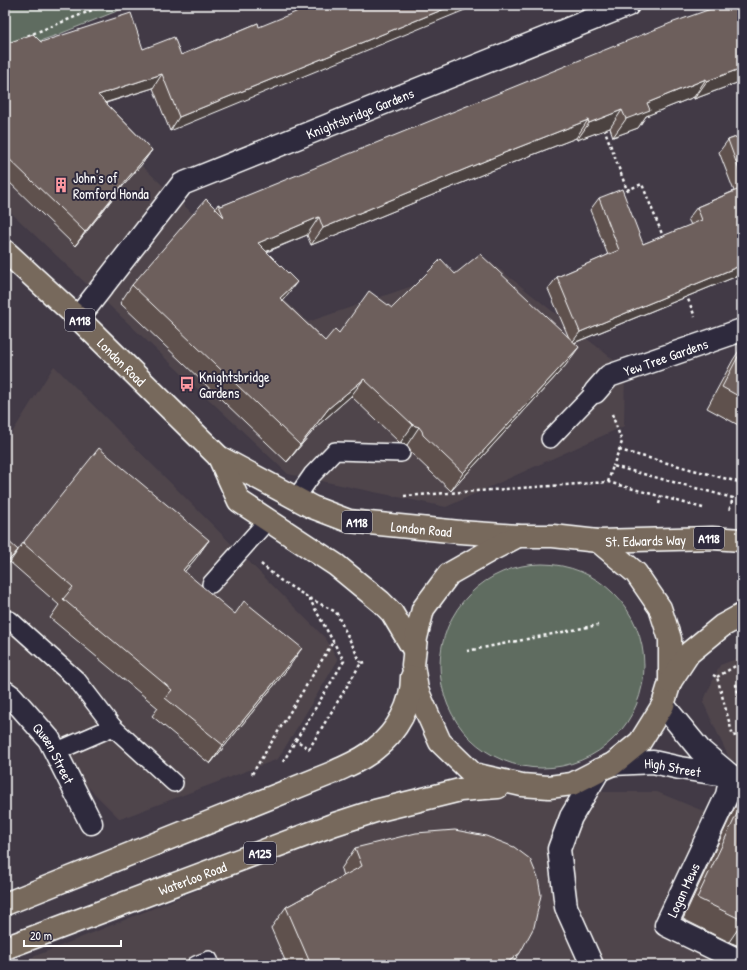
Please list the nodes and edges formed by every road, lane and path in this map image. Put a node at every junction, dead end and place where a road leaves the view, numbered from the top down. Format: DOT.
graph roads {
  1 [pos="105,5"];
  2 [pos="628,5"];
  3 [pos="19,39"];
  4 [pos="602,124"];
  5 [pos="665,242"];
  6 [pos="5,251"];
  7 [pos="685,293"];
  8 [pos="78,318"];
  9 [pos="742,330"];
  10 [pos="705,343"];
  11 [pos="598,389"];
  12 [pos="550,439"];
  13 [pos="619,450"];
  14 [pos="400,453"];
  15 [pos="219,457"];
  16 [pos="613,466"];
  17 [pos="608,482"];
  18 [pos="742,483"];
  19 [pos="401,496"];
  20 [pos="661,497"];
  21 [pos="296,498"];
  22 [pos="659,504"];
  23 [pos="706,509"];
  24 [pos="728,515"];
  25 [pos="268,520"];
  26 [pos="519,536"];
  27 [pos="742,540"];
  28 [pos="598,541"];
  29 [pos="243,548"];
  30 [pos="211,584"];
  31 [pos="309,598"];
  32 [pos="742,615"];
  33 [pos="10,620"];
  34 [pos="598,625"];
  35 [pos="333,641"];
  36 [pos="467,651"];
  37 [pos="414,658"];
  38 [pos="367,662"];
  39 [pos="742,662"];
  40 [pos="361,663"];
  41 [pos="713,675"];
  42 [pos="717,677"];
  43 [pos="742,681"];
  44 [pos="670,682"];
  45 [pos="5,692"];
  46 [pos="663,706"];
  47 [pos="742,707"];
  48 [pos="113,727"];
  49 [pos="742,734"];
  50 [pos="296,740"];
  51 [pos="55,752"];
  52 [pos="282,763"];
  53 [pos="606,767"];
  54 [pos="736,778"];
  55 [pos="248,780"];
  56 [pos="174,783"];
  57 [pos="522,785"];
  58 [pos="91,823"];
  59 [pos="5,904"];
  60 [pos="5,948"];
  61 [pos="742,962"];
  62 [pos="196,965"];
  63 [pos="211,965"];
  64 [pos="592,965"];
  1 -- 3 [label="path"];
  2 -- 8 [label="street, Knightsbridge Gardens"];
  4 -- 5 [label="path"];
  6 -- 8 [label="main road, London Road / A118"];
  7 -- 10 [label="path"];
  8 -- 15 [label="main road, London Road / A118"];
  9 -- 10 [label="street, Yew Tree Gardens"];
  10 -- 11 [label="street, Yew Tree Gardens"];
  11 -- 12 [label="lane"];
  11 -- 13 [label="path"];
  13 -- 16 [label="path"];
  13 -- 18 [label="path"];
  14 -- 21 [label="lane"];
  15 -- 21 [label="main road, London Road / A118"];
  15 -- 25 [label="main road, London Road / A118"];
  16 -- 17 [label="path"];
  16 -- 24 [label="path"];
  17 -- 19 [label="path"];
  17 -- 20 [label="path"];
  20 -- 22 [label="path"];
  20 -- 23 [label="path"];
  21 -- 26 [label="main road, London Road / A118"];
  25 -- 29 [label="lane"];
  25 -- 37 [label="main road, London Road / A118"];
  26 -- 28 [label="main road, London Road"];
  26 -- 37 [label="main road"];
  27 -- 28 [label="main road, St. Edwards Way / A118"];
  28 -- 44 [label="main road"];
  29 -- 30 [label="lane"];
  29 -- 31 [label="path"];
  31 -- 35 [label="path"];
  31 -- 40 [label="path"];
  32 -- 44 [label="main road"];
  33 -- 48 [label="lane"];
  34 -- 36 [label="path"];
  35 -- 50 [label="path"];
  35 -- 55 [label="path"];
  37 -- 57 [label="main road"];
  37 -- 59 [label="main road"];
  38 -- 40 [label="path"];
  39 -- 42 [label="path"];
  40 -- 50 [label="path"];
  41 -- 42 [label="path"];
  42 -- 49 [label="path"];
  43 -- 47 [label="path"];
  44 -- 46 [label="main road"];
  45 -- 51 [label="street, Queen Street"];
  46 -- 53 [label="main road"];
  46 -- 54 [label="street, High Street"];
  48 -- 51 [label="lane"];
  48 -- 56 [label="lane"];
  50 -- 52 [label="path"];
  51 -- 58 [label="street, Queen Street"];
  53 -- 54 [label="street, High Street"];
  53 -- 57 [label="main road"];
  53 -- 64 [label="street"];
  54 -- 61 [label="street, Logan Mews"];
  57 -- 60 [label="main road, Waterloo Road / A125"];
  62 -- 63 [label="lane"];
}
